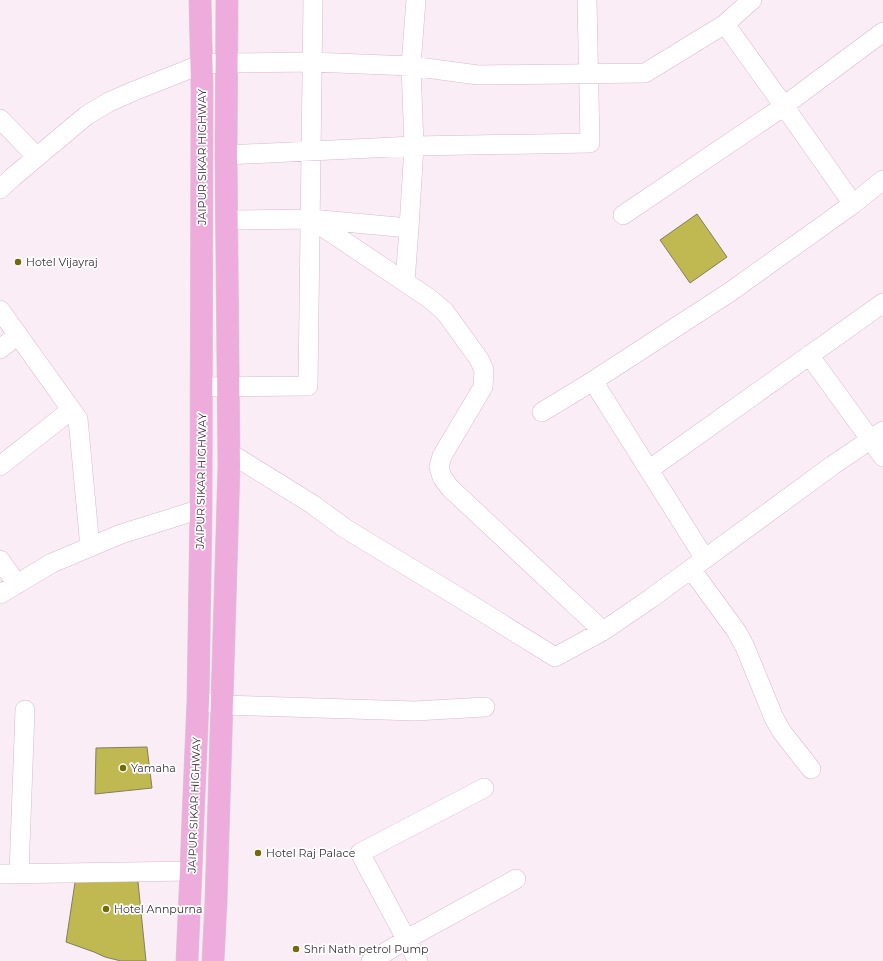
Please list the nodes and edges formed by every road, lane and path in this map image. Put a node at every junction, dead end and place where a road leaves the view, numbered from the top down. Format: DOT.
graph roads {
  1 [pos="200,0"];
  2 [pos="227,0"];
  3 [pos="313,0"];
  4 [pos="416,0"];
  5 [pos="587,0"];
  6 [pos="752,0"];
  7 [pos="725,24"];
  8 [pos="883,32"];
  9 [pos="312,62"];
  10 [pos="226,63"];
  11 [pos="202,64"];
  12 [pos="411,66"];
  13 [pos="588,74"];
  14 [pos="784,106"];
  15 [pos="0,118"];
  16 [pos="414,146"];
  17 [pos="312,151"];
  18 [pos="226,155"];
  19 [pos="37,157"];
  20 [pos="883,180"];
  21 [pos="0,189"];
  22 [pos="853,204"];
  23 [pos="623,215"];
  24 [pos="311,219"];
  25 [pos="226,220"];
  26 [pos="409,228"];
  27 [pos="405,282"];
  28 [pos="883,303"];
  29 [pos="0,310"];
  30 [pos="18,335"];
  31 [pos="0,349"];
  32 [pos="809,355"];
  33 [pos="593,381"];
  34 [pos="202,387"];
  35 [pos="227,387"];
  36 [pos="71,410"];
  37 [pos="542,412"];
  38 [pos="877,436"];
  39 [pos="228,452"];
  40 [pos="883,456"];
  41 [pos="0,466"];
  42 [pos="650,469"];
  43 [pos="201,509"];
  44 [pos="90,547"];
  45 [pos="0,560"];
  46 [pos="698,564"];
  47 [pos="18,584"];
  48 [pos="0,594"];
  49 [pos="604,631"];
  50 [pos="198,700"];
  51 [pos="222,705"];
  52 [pos="485,707"];
  53 [pos="25,710"];
  54 [pos="811,769"];
  55 [pos="484,788"];
  56 [pos="191,871"];
  57 [pos="217,873"];
  58 [pos="0,874"];
  59 [pos="19,874"];
  60 [pos="516,879"];
  61 [pos="407,939"];
  62 [pos="187,961"];
  63 [pos="213,961"];
  64 [pos="371,961"];
  65 [pos="418,961"];
  1 -- 11 [label="main road, JAIPUR SIKAR HIGHWAY"];
  2 -- 10 [label="main road"];
  3 -- 9 [label="street"];
  4 -- 12 [label="street"];
  5 -- 13 [label="street"];
  6 -- 7 [label="street"];
  7 -- 13 [label="street"];
  7 -- 14 [label="street"];
  8 -- 14 [label="street"];
  9 -- 10 [label="street"];
  9 -- 12 [label="street"];
  9 -- 17 [label="street"];
  10 -- 11 [label="street"];
  10 -- 18 [label="main road"];
  11 -- 19 [label="street"];
  11 -- 34 [label="main road, JAIPUR SIKAR HIGHWAY"];
  12 -- 13 [label="street"];
  12 -- 16 [label="street"];
  13 -- 16 [label="street"];
  14 -- 22 [label="street"];
  14 -- 23 [label="street"];
  15 -- 19 [label="street"];
  16 -- 17 [label="street"];
  16 -- 26 [label="street"];
  17 -- 18 [label="street"];
  17 -- 24 [label="street"];
  18 -- 25 [label="main road"];
  19 -- 21 [label="street"];
  20 -- 22 [label="street"];
  22 -- 33 [label="street"];
  24 -- 25 [label="street"];
  24 -- 26 [label="street"];
  24 -- 27 [label="street"];
  24 -- 35 [label="street"];
  25 -- 35 [label="main road"];
  26 -- 27 [label="street"];
  27 -- 49 [label="street"];
  28 -- 32 [label="street"];
  29 -- 30 [label="street"];
  30 -- 31 [label="street"];
  30 -- 36 [label="street"];
  32 -- 38 [label="street"];
  32 -- 42 [label="street"];
  33 -- 37 [label="street"];
  33 -- 42 [label="street"];
  34 -- 35 [label="street"];
  34 -- 43 [label="main road, JAIPUR SIKAR HIGHWAY"];
  35 -- 39 [label="main road"];
  36 -- 41 [label="street"];
  36 -- 44 [label="street"];
  38 -- 40 [label="street"];
  38 -- 46 [label="street"];
  39 -- 49 [label="street"];
  39 -- 51 [label="main road"];
  42 -- 46 [label="street"];
  43 -- 44 [label="street"];
  43 -- 50 [label="main road, JAIPUR SIKAR HIGHWAY"];
  44 -- 47 [label="street"];
  45 -- 47 [label="street"];
  46 -- 49 [label="street"];
  46 -- 54 [label="street"];
  47 -- 48 [label="street"];
  50 -- 51 [label="street"];
  50 -- 56 [label="main road, JAIPUR SIKAR HIGHWAY"];
  51 -- 52 [label="street"];
  51 -- 57 [label="main road"];
  53 -- 59 [label="street"];
  55 -- 61 [label="street"];
  56 -- 57 [label="main road"];
  56 -- 59 [label="street"];
  56 -- 62 [label="main road, JAIPUR SIKAR HIGHWAY"];
  57 -- 63 [label="main road"];
  58 -- 59 [label="street"];
  60 -- 61 [label="street"];
  61 -- 64 [label="street"];
  61 -- 65 [label="street"];
}
